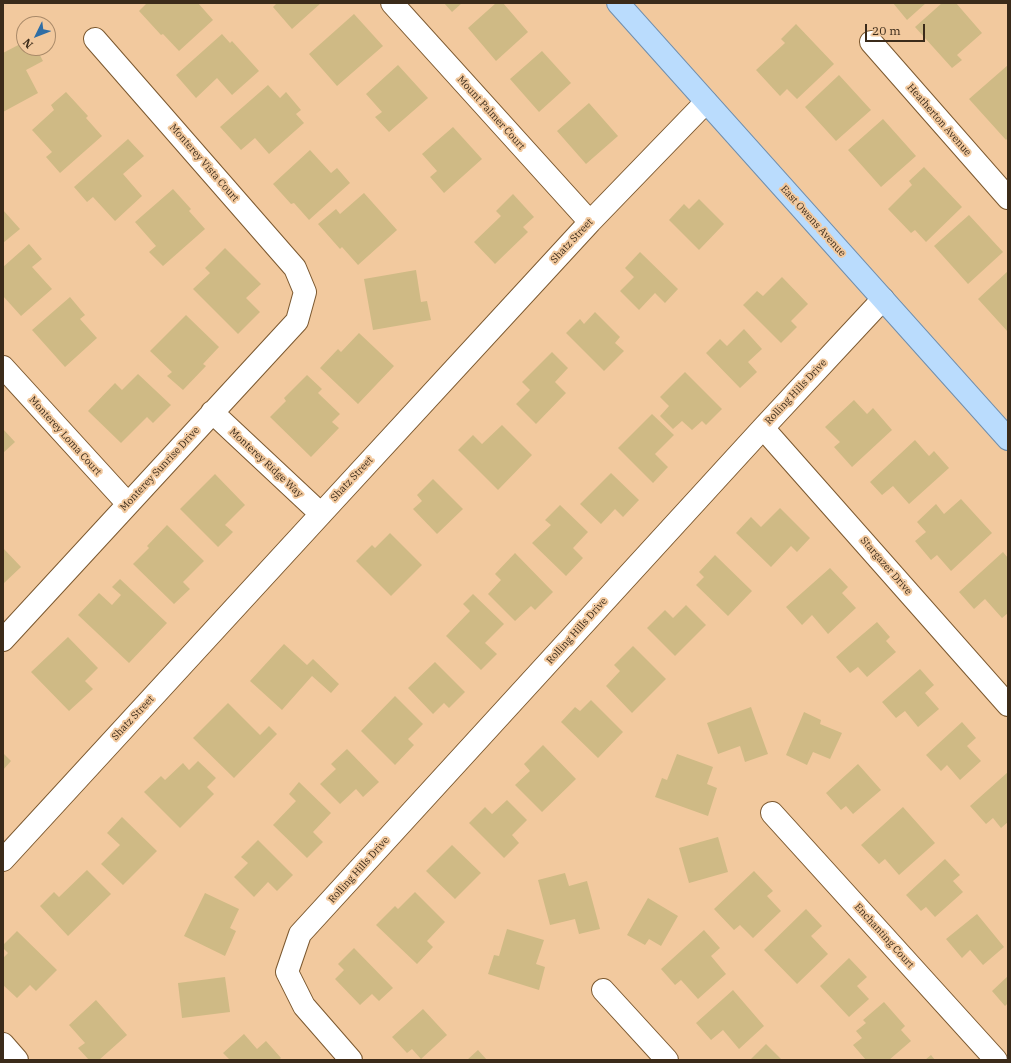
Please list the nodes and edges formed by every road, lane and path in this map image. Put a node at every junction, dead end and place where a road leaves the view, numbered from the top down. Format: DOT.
graph roads {
  1 [pos="392,3"];
  2 [pos="618,3"];
  3 [pos="95,39"];
  4 [pos="871,42"];
  5 [pos="706,102"];
  6 [pos="1005,187"];
  7 [pos="590,222"];
  8 [pos="305,292"];
  9 [pos="883,299"];
  10 [pos="3,368"];
  11 [pos="212,412"];
  12 [pos="763,428"];
  13 [pos="1008,439"];
  14 [pos="128,504"];
  15 [pos="321,514"];
  16 [pos="3,640"];
  17 [pos="1008,705"];
  18 [pos="772,813"];
  19 [pos="3,860"];
  20 [pos="603,990"];
  21 [pos="3,1044"];
  22 [pos="17,1060"];
  23 [pos="351,1060"];
  24 [pos="667,1060"];
  25 [pos="996,1060"];
  1 -- 7 [label="street, Mount Palmer Court"];
  2 -- 5 [label="main road, East Owens Avenue"];
  3 -- 8 [label="street, Monterey Vista Court"];
  4 -- 6 [label="street, Heatherton Avenue"];
  5 -- 7 [label="street, Shatz Street"];
  5 -- 9 [label="main road, East Owens Avenue"];
  7 -- 15 [label="street, Shatz Street"];
  8 -- 11 [label="street, Monterey Sunrise Drive"];
  9 -- 12 [label="street, Rolling Hills Drive"];
  9 -- 13 [label="main road, East Owens Avenue"];
  10 -- 14 [label="street, Monterey Loma Court"];
  11 -- 14 [label="street, Monterey Sunrise Drive"];
  11 -- 15 [label="street, Monterey Ridge Way"];
  12 -- 17 [label="street, Stargazer Drive"];
  12 -- 23 [label="street, Rolling Hills Drive"];
  14 -- 16 [label="street, Monterey Sunrise Drive"];
  15 -- 19 [label="street, Shatz Street"];
  18 -- 25 [label="street, Enchanting Court"];
  20 -- 24 [label="street"];
  21 -- 22 [label="street"];
}
